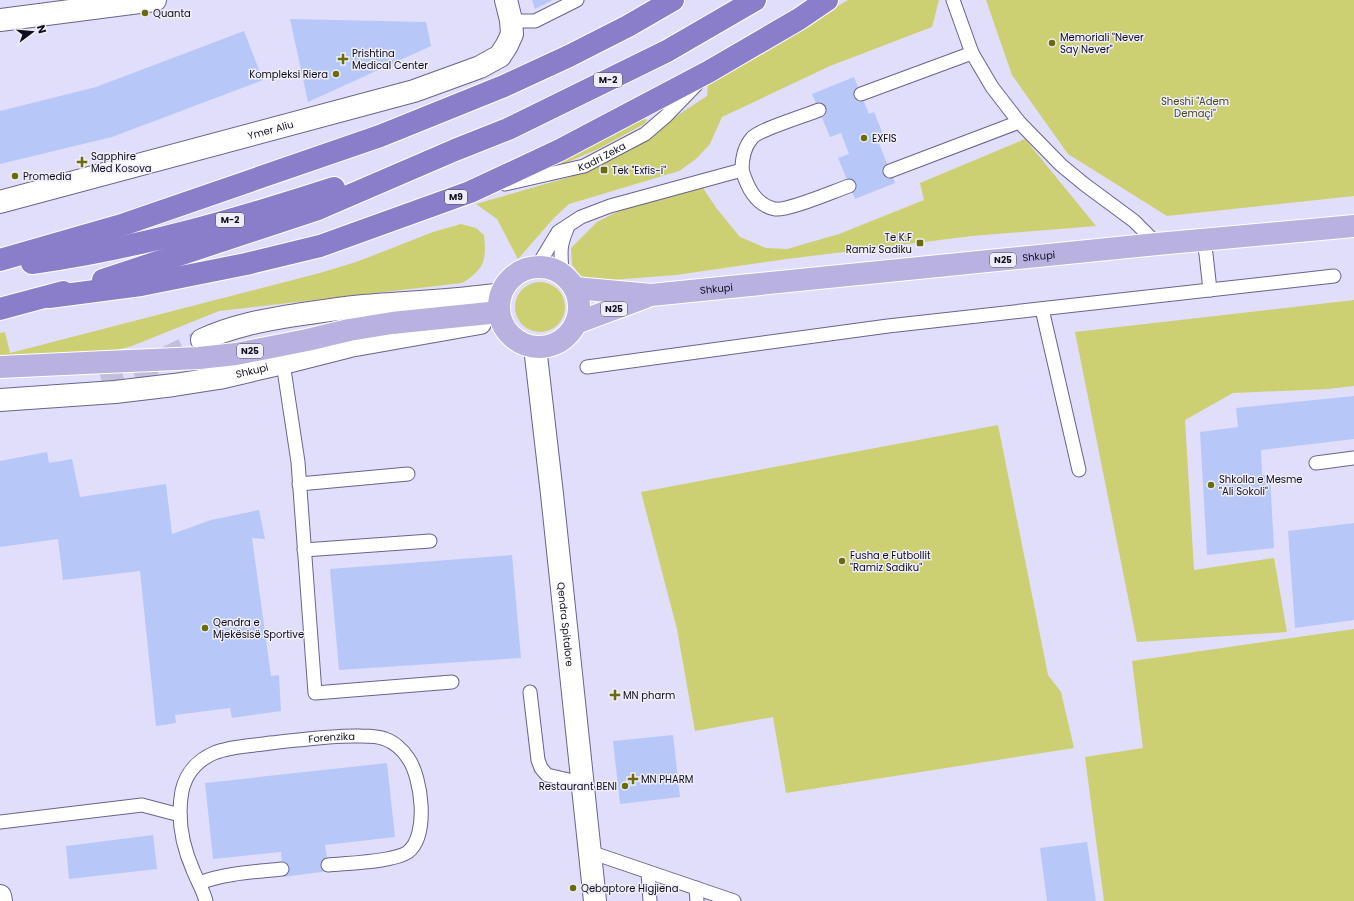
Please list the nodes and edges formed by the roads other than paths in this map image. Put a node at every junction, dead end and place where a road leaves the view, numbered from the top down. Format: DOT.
graph roads {
  1 [pos="155,0"];
  2 [pos="577,0"];
  3 [pos="673,0"];
  4 [pos="755,0"];
  5 [pos="827,0"];
  6 [pos="953,0"];
  7 [pos="509,10"];
  8 [pos="0,20"];
  9 [pos="972,53"];
  10 [pos="861,94"];
  11 [pos="819,110"];
  12 [pos="1019,122"];
  13 [pos="455,150"];
  14 [pos="742,170"];
  15 [pos="890,171"];
  16 [pos="849,186"];
  17 [pos="0,202"];
  18 [pos="570,224"];
  19 [pos="1354,226"];
  20 [pos="1203,240"];
  21 [pos="1157,244"];
  22 [pos="0,260"];
  23 [pos="0,267"];
  24 [pos="537,267"];
  25 [pos="1334,276"];
  26 [pos="568,281"];
  27 [pos="1210,290"];
  28 [pos="651,295"];
  29 [pos="49,297"];
  30 [pos="499,308"];
  31 [pos="0,309"];
  32 [pos="1042,309"];
  33 [pos="576,323"];
  34 [pos="202,340"];
  35 [pos="534,347"];
  36 [pos="283,363"];
  37 [pos="0,367"];
  38 [pos="587,367"];
  39 [pos="104,372"];
  40 [pos="0,386"];
  41 [pos="40,398"];
  42 [pos="0,400"];
  43 [pos="0,416"];
  44 [pos="1354,458"];
  45 [pos="1316,463"];
  46 [pos="1079,470"];
  47 [pos="408,474"];
  48 [pos="299,484"];
  49 [pos="430,540"];
  50 [pos="304,550"];
  51 [pos="452,682"];
  52 [pos="530,692"];
  53 [pos="582,783"];
  54 [pos="180,815"];
  55 [pos="0,822"];
  56 [pos="590,852"];
  57 [pos="328,865"];
  58 [pos="282,869"];
  59 [pos="648,872"];
  60 [pos="199,883"];
  61 [pos="697,895"];
  62 [pos="0,896"];
  63 [pos="0,901"];
  64 [pos="206,901"];
  65 [pos="595,901"];
  66 [pos="650,901"];
  67 [pos="734,901"];
  1 -- 8 [label="street"];
  2 -- 7 [label="lane"];
  3 -- 22 [label="highway"];
  4 -- 13 [label="highway, M-2"];
  5 -- 29 [label="highway, M9"];
  6 -- 9 [label="lane"];
  7 -- 17 [label="street, Ymer Aliu"];
  9 -- 10 [label="lane"];
  9 -- 12 [label="lane"];
  11 -- 14 [label="lane"];
  12 -- 15 [label="lane"];
  12 -- 21 [label="lane"];
  13 -- 23 [label="highway, M-2"];
  13 -- 29 [label="highway, M-2"];
  14 -- 16 [label="lane"];
  14 -- 18 [label="lane"];
  18 -- 24 [label="lane"];
  18 -- 26 [label="lane"];
  19 -- 20 [label="main road, Shkupi / N25"];
  20 -- 21 [label="main road, Shkupi / N25"];
  20 -- 27 [label="lane"];
  21 -- 28 [label="main road, Shkupi / N25"];
  24 -- 26 [label="main road, Shkupi / N25"];
  24 -- 30 [label="main road, Shkupi / N25"];
  25 -- 27 [label="lane"];
  26 -- 28 [label="main road, Shkupi / N25"];
  26 -- 33 [label="main road"];
  27 -- 32 [label="lane"];
  28 -- 33 [label="main road, Shkupi / N25"];
  29 -- 31 [label="highway, M-2"];
  30 -- 34 [label="street"];
  30 -- 35 [label="main road"];
  30 -- 36 [label="street, Shkupi"];
  30 -- 39 [label="main road, Shkupi / N25, bridge"];
  32 -- 38 [label="lane"];
  32 -- 46 [label="lane"];
  33 -- 35 [label="main road"];
  35 -- 53 [label="street, Qendra Spitalore"];
  36 -- 41 [label="street, Shkupi"];
  36 -- 48 [label="lane"];
  37 -- 39 [label="main road, Shkupi / N25"];
  39 -- 40 [label="street, Shkupi"];
  41 -- 42 [label="street, Shkupi"];
  41 -- 43 [label="street"];
  44 -- 45 [label="lane"];
  47 -- 48 [label="lane"];
  48 -- 50 [label="lane"];
  49 -- 50 [label="lane"];
  50 -- 51 [label="lane"];
  52 -- 53 [label="lane"];
  53 -- 56 [label="street, Qendra Spitalore"];
  54 -- 55 [label="lane"];
  54 -- 57 [label="lane, Forenzika"];
  54 -- 60 [label="lane, Forenzika"];
  56 -- 59 [label="lane"];
  56 -- 65 [label="street, Qendra Spitalore"];
  58 -- 60 [label="lane"];
  59 -- 61 [label="lane"];
  59 -- 66 [label="lane"];
  60 -- 64 [label="lane, Forenzika"];
  61 -- 67 [label="lane"];
  62 -- 63 [label="street"];
}
